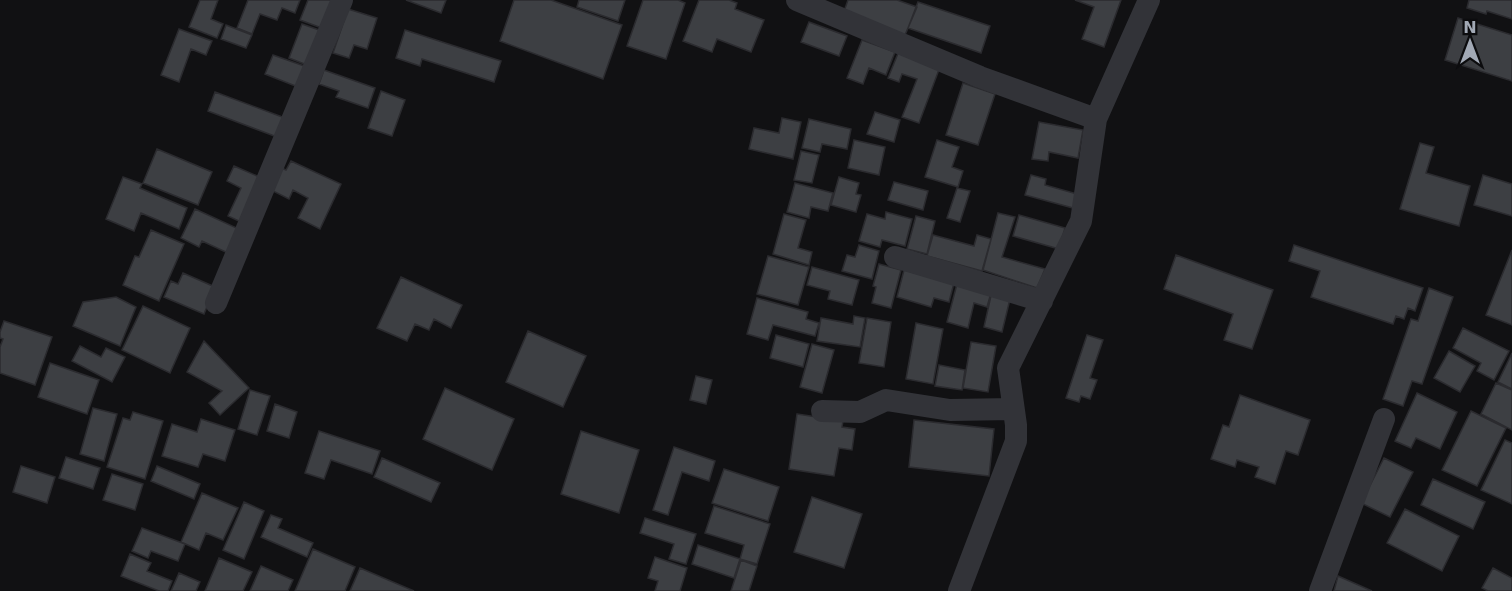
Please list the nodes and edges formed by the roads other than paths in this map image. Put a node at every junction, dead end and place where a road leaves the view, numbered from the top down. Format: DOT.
graph roads {
  1 [pos="342,0"];
  2 [pos="797,0"];
  3 [pos="1149,0"];
  4 [pos="1096,119"];
  5 [pos="895,257"];
  6 [pos="1042,301"];
  7 [pos="216,303"];
  8 [pos="1013,409"];
  9 [pos="822,411"];
  10 [pos="1384,419"];
  11 [pos="959,591"];
  12 [pos="1320,591"];
  1 -- 7 [label="street"];
  2 -- 4 [label="street"];
  3 -- 4 [label="street"];
  4 -- 6 [label="street"];
  5 -- 6 [label="street"];
  6 -- 8 [label="street"];
  8 -- 9 [label="street"];
  8 -- 11 [label="street"];
  10 -- 12 [label="street"];
}
